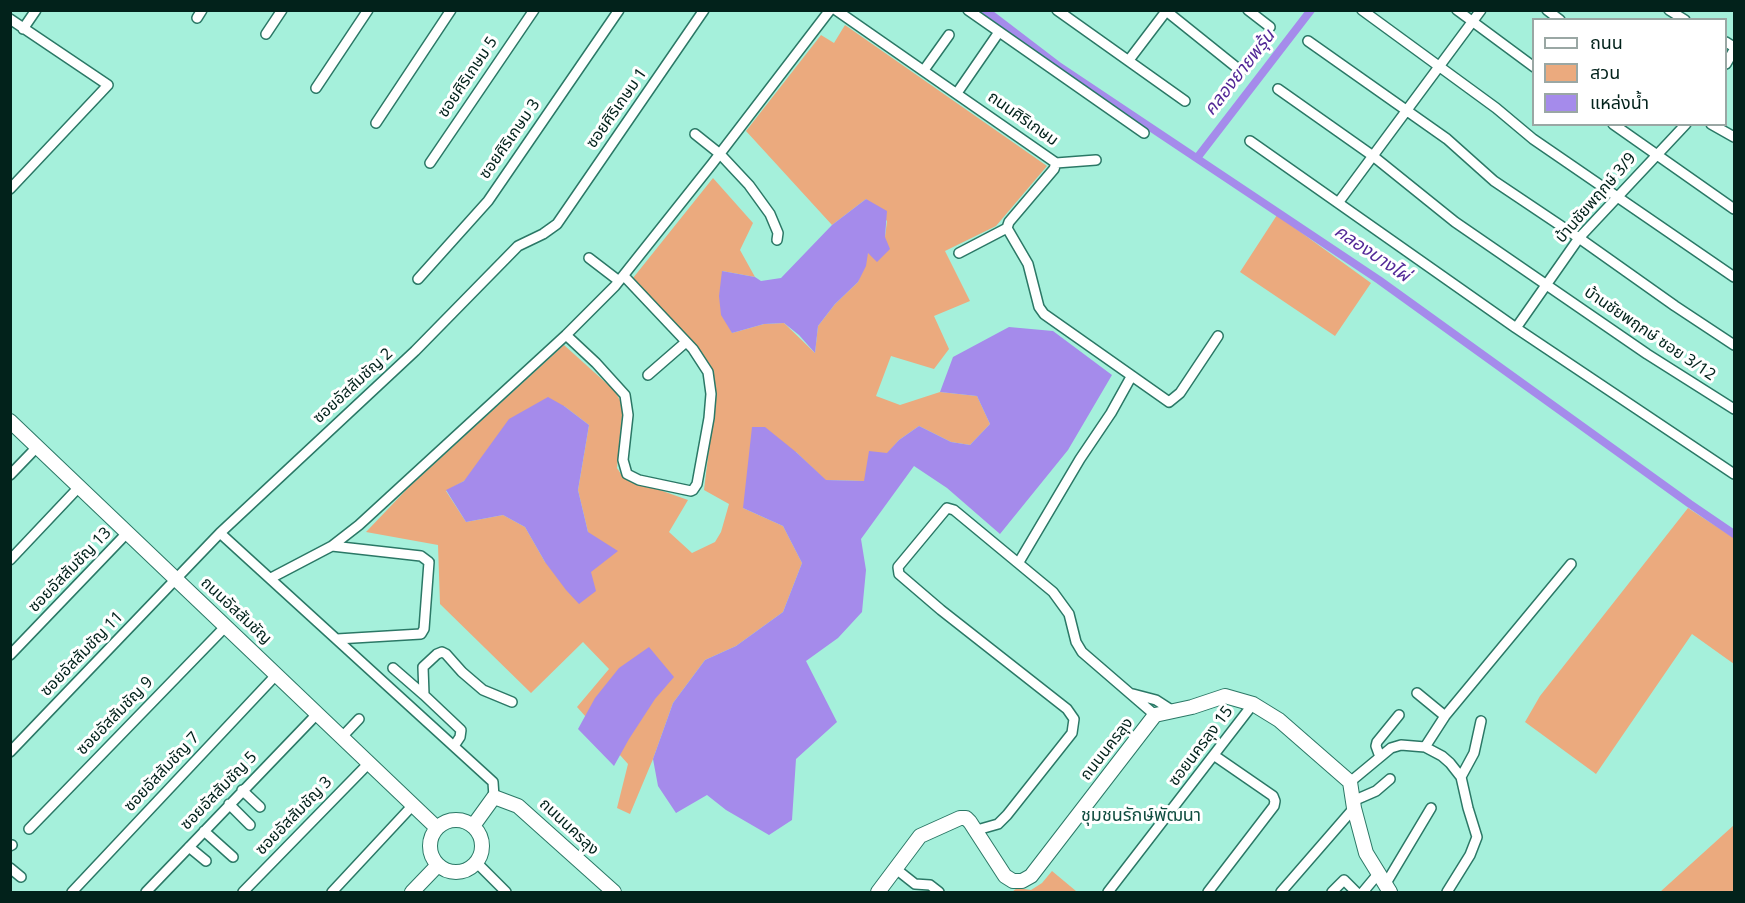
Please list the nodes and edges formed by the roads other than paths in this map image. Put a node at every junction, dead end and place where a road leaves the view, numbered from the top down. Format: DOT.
graph roads {
  1 [pos="36,10"];
  2 [pos="282,10"];
  3 [pos="368,10"];
  4 [pos="451,10"];
  5 [pos="534,10"];
  6 [pos="619,10"];
  7 [pos="704,10"];
  8 [pos="830,10"];
  9 [pos="836,10"];
  10 [pos="968,10"];
  11 [pos="1057,10"];
  12 [pos="1248,10"];
  13 [pos="1362,10"];
  14 [pos="1456,10"];
  15 [pos="1481,10"];
  16 [pos="1669,10"];
  17 [pos="1166,11"];
  18 [pos="1682,18"];
  19 [pos="10,19"];
  20 [pos="1472,22"];
  21 [pos="1269,27"];
  22 [pos="23,29"];
  23 [pos="999,32"];
  24 [pos="266,34"];
  25 [pos="949,34"];
  26 [pos="1308,41"];
  27 [pos="1129,60"];
  28 [pos="1440,66"];
  29 [pos="1532,66"];
  30 [pos="924,70"];
  31 [pos="1241,71"];
  32 [pos="316,88"];
  33 [pos="1278,89"];
  34 [pos="957,93"];
  35 [pos="1185,101"];
  36 [pos="1406,111"];
  37 [pos="376,123"];
  38 [pos="1615,126"];
  39 [pos="1684,126"];
  40 [pos="1715,126"];
  41 [pos="1144,133"];
  42 [pos="695,134"];
  43 [pos="1734,137"];
  44 [pos="1250,141"];
  45 [pos="720,154"];
  46 [pos="1373,156"];
  47 [pos="1657,156"];
  48 [pos="1096,160"];
  49 [pos="430,163"];
  50 [pos="1056,163"];
  51 [pos="10,189"];
  52 [pos="1617,197"];
  53 [pos="1338,203"];
  54 [pos="1734,208"];
  55 [pos="557,224"];
  56 [pos="1007,228"];
  57 [pos="1579,238"];
  58 [pos="777,240"];
  59 [pos="959,253"];
  60 [pos="589,258"];
  61 [pos="1734,277"];
  62 [pos="418,279"];
  63 [pos="622,279"];
  64 [pos="1547,284"];
  65 [pos="1516,328"];
  66 [pos="566,335"];
  67 [pos="1218,336"];
  68 [pos="686,342"];
  69 [pos="1734,345"];
  70 [pos="648,375"];
  71 [pos="1131,377"];
  72 [pos="1734,409"];
  73 [pos="10,422"];
  74 [pos="37,447"];
  75 [pos="1734,474"];
  76 [pos="10,475"];
  77 [pos="79,487"];
  78 [pos="127,533"];
  79 [pos="220,533"];
  80 [pos="332,546"];
  81 [pos="10,560"];
  82 [pos="1019,562"];
  83 [pos="1571,564"];
  84 [pos="271,578"];
  85 [pos="177,579"];
  86 [pos="226,626"];
  87 [pos="337,639"];
  88 [pos="10,655"];
  89 [pos="393,668"];
  90 [pos="277,674"];
  91 [pos="1131,693"];
  92 [pos="1417,693"];
  93 [pos="424,695"];
  94 [pos="512,702"];
  95 [pos="1252,704"];
  96 [pos="1173,711"];
  97 [pos="317,714"];
  98 [pos="1155,715"];
  99 [pos="1399,715"];
  100 [pos="1445,716"];
  101 [pos="359,719"];
  102 [pos="1481,721"];
  103 [pos="342,737"];
  104 [pos="454,746"];
  105 [pos="1425,747"];
  106 [pos="10,752"];
  107 [pos="1215,756"];
  108 [pos="1380,757"];
  109 [pos="369,763"];
  110 [pos="1461,777"];
  111 [pos="1390,779"];
  112 [pos="1350,782"];
  113 [pos="242,790"];
  114 [pos="495,797"];
  115 [pos="229,804"];
  116 [pos="413,805"];
  117 [pos="1353,805"];
  118 [pos="260,807"];
  119 [pos="1431,808"];
  120 [pos="250,825"];
  121 [pos="473,826"];
  122 [pos="437,828"];
  123 [pos="28,829"];
  124 [pos="976,830"];
  125 [pos="204,831"];
  126 [pos="189,847"];
  127 [pos="233,857"];
  128 [pos="206,861"];
  129 [pos="477,863"];
  130 [pos="438,866"];
  131 [pos="10,868"];
  132 [pos="896,870"];
  133 [pos="21,877"];
  134 [pos="1384,884"];
  135 [pos="72,892"];
  136 [pos="146,892"];
  137 [pos="243,892"];
  138 [pos="332,892"];
  139 [pos="412,892"];
  140 [pos="506,892"];
  141 [pos="614,892"];
  142 [pos="879,892"];
  143 [pos="939,892"];
  144 [pos="1108,892"];
  145 [pos="1208,892"];
  146 [pos="1281,892"];
  147 [pos="1332,892"];
  148 [pos="1356,892"];
  149 [pos="1363,892"];
  150 [pos="1447,892"];
  1 -- 22 [label="street"];
  2 -- 24 [label="street"];
  3 -- 32 [label="street"];
  4 -- 37 [label="street"];
  5 -- 49 [label="street, ซอยศิริเกษม 5"];
  6 -- 62 [label="street, ซอยศิริเกษม 3"];
  7 -- 55 [label="street, ซอยศิริเกษม 1"];
  8 -- 45 [label="street"];
  9 -- 30 [label="street, ถนนศิริเกษม"];
  10 -- 23 [label="street"];
  11 -- 27 [label="street"];
  12 -- 21 [label="street"];
  13 -- 28 [label="street"];
  14 -- 20 [label="street"];
  15 -- 20 [label="street"];
  16 -- 18 [label="street"];
  17 -- 27 [label="street"];
  17 -- 31 [label="street"];
  19 -- 22 [label="street"];
  20 -- 28 [label="street"];
  20 -- 29 [label="street"];
  22 -- 51 [label="street"];
  23 -- 34 [label="street"];
  23 -- 41 [label="street"];
  25 -- 30 [label="street"];
  26 -- 36 [label="street"];
  27 -- 35 [label="street"];
  28 -- 36 [label="street"];
  28 -- 52 [label="street"];
  30 -- 34 [label="street, ถนนศิริเกษม"];
  33 -- 46 [label="street, บ้านชัยพฤกษ์ ซอย 3/12"];
  34 -- 50 [label="street, ถนนศิริเกษม"];
  36 -- 46 [label="street"];
  36 -- 57 [label="street"];
  38 -- 47 [label="street"];
  39 -- 47 [label="street, บ้านชัยพฤกษ์ 3/9"];
  40 -- 43 [label="street"];
  42 -- 45 [label="street"];
  44 -- 53 [label="street"];
  45 -- 58 [label="street"];
  45 -- 63 [label="street"];
  46 -- 53 [label="street"];
  46 -- 64 [label="street, บ้านชัยพฤกษ์ ซอย 3/12"];
  47 -- 52 [label="street, บ้านชัยพฤกษ์ 3/9"];
  47 -- 54 [label="street"];
  48 -- 50 [label="street"];
  50 -- 56 [label="street, ถนนศิริเกษม"];
  52 -- 57 [label="street, บ้านชัยพฤกษ์ 3/9"];
  52 -- 61 [label="street"];
  53 -- 65 [label="street"];
  55 -- 79 [label="street, ซอยอัสสัมชัญ 2"];
  56 -- 59 [label="street"];
  56 -- 71 [label="street"];
  57 -- 64 [label="street, บ้านชัยพฤกษ์ 3/9"];
  57 -- 69 [label="street"];
  60 -- 63 [label="street"];
  63 -- 66 [label="street"];
  63 -- 68 [label="street"];
  64 -- 65 [label="street, บ้านชัยพฤกษ์ 3/9"];
  64 -- 72 [label="street, บ้านชัยพฤกษ์ ซอย 3/12"];
  65 -- 75 [label="street"];
  66 -- 68 [label="street"];
  66 -- 80 [label="street"];
  67 -- 71 [label="street"];
  68 -- 70 [label="street"];
  71 -- 82 [label="street"];
  73 -- 74 [label="street, ถนนอัสสัมชัญ"];
  74 -- 76 [label="street"];
  74 -- 77 [label="street, ถนนอัสสัมชัญ"];
  77 -- 78 [label="street, ถนนอัสสัมชัญ"];
  77 -- 81 [label="street"];
  78 -- 85 [label="street, ถนนอัสสัมชัญ"];
  78 -- 88 [label="street, ซอยอัสสัมชัญ 13"];
  79 -- 84 [label="street"];
  79 -- 85 [label="street, ซอยอัสสัมชัญ 2"];
  80 -- 84 [label="street"];
  80 -- 87 [label="street"];
  82 -- 91 [label="street"];
  82 -- 124 [label="street"];
  83 -- 100 [label="street"];
  84 -- 87 [label="street"];
  85 -- 86 [label="street, ถนนอัสสัมชัญ"];
  85 -- 106 [label="street, ซอยอัสสัมชัญ 11"];
  86 -- 90 [label="street, ถนนอัสสัมชัญ"];
  86 -- 123 [label="street, ซอยอัสสัมชัญ 9"];
  87 -- 104 [label="street"];
  89 -- 93 [label="street"];
  90 -- 97 [label="street, ถนนอัสสัมชัญ"];
  90 -- 135 [label="street, ซอยอัสสัมชัญ 7"];
  91 -- 96 [label="street"];
  91 -- 98 [label="street"];
  92 -- 100 [label="street"];
  93 -- 94 [label="street"];
  93 -- 104 [label="street"];
  95 -- 96 [label="street, ถนนนครลุง"];
  95 -- 107 [label="street, ซอยนครลุง 15"];
  95 -- 112 [label="street, ถนนนครลุง"];
  96 -- 98 [label="street, ถนนนครลุง"];
  97 -- 103 [label="street, ถนนอัสสัมชัญ"];
  97 -- 113 [label="street, ซอยอัสสัมชัญ 5"];
  98 -- 124 [label="street, ถนนนครลุง"];
  99 -- 108 [label="street"];
  100 -- 105 [label="street"];
  101 -- 103 [label="street"];
  102 -- 110 [label="street"];
  103 -- 109 [label="street, ถนนอัสสัมชัญ"];
  104 -- 114 [label="street"];
  105 -- 108 [label="street"];
  105 -- 110 [label="street"];
  107 -- 144 [label="street, ซอยนครลุง 15"];
  107 -- 145 [label="street"];
  108 -- 112 [label="street"];
  109 -- 116 [label="street, ถนนอัสสัมชัญ"];
  109 -- 137 [label="street, ซอยอัสสัมชัญ 3"];
  110 -- 150 [label="street"];
  111 -- 117 [label="street"];
  112 -- 117 [label="street"];
  113 -- 115 [label="street, ซอยอัสสัมชัญ 5"];
  113 -- 118 [label="street"];
  114 -- 121 [label="street"];
  114 -- 141 [label="street, ถนนนครลุง"];
  115 -- 120 [label="street"];
  115 -- 125 [label="street, ซอยอัสสัมชัญ 5"];
  116 -- 122 [label="street, ถนนอัสสัมชัญ"];
  116 -- 138 [label="street"];
  117 -- 134 [label="street"];
  117 -- 146 [label="street"];
  119 -- 134 [label="street"];
  121 -- 122 [label="street"];
  121 -- 129 [label="street"];
  122 -- 130 [label="street"];
  124 -- 132 [label="street"];
  125 -- 126 [label="street, ซอยอัสสัมชัญ 5"];
  125 -- 127 [label="street"];
  126 -- 128 [label="street"];
  126 -- 136 [label="street, ซอยอัสสัมชัญ 5"];
  129 -- 130 [label="street"];
  129 -- 140 [label="street"];
  130 -- 139 [label="street"];
  131 -- 133 [label="street"];
  132 -- 142 [label="street"];
  132 -- 143 [label="street"];
  134 -- 149 [label="street"];
  147 -- 148 [label="street"];
}
